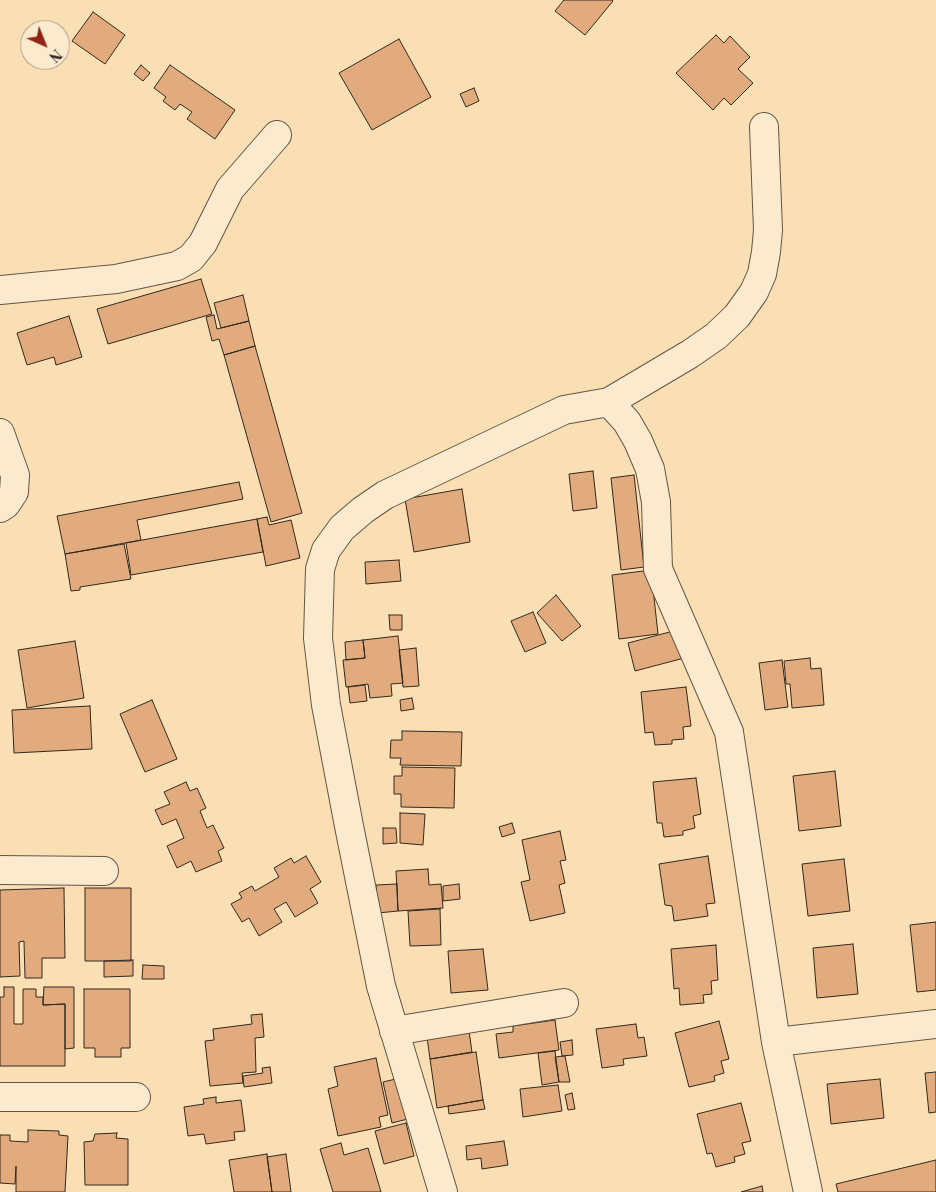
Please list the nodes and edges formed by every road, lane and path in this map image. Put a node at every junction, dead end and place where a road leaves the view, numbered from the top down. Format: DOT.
graph roads {
  1 [pos="764,127"];
  2 [pos="277,134"];
  3 [pos="0,290"];
  4 [pos="609,402"];
  5 [pos="0,433"];
  6 [pos="0,508"];
  7 [pos="0,870"];
  8 [pos="104,871"];
  9 [pos="564,1003"];
  10 [pos="936,1024"];
  11 [pos="394,1031"];
  12 [pos="776,1042"];
  13 [pos="136,1097"];
  14 [pos="0,1098"];
  15 [pos="443,1192"];
  16 [pos="808,1192"];
  1 -- 4 [label="street"];
  2 -- 3 [label="street"];
  4 -- 11 [label="street"];
  4 -- 12 [label="street"];
  5 -- 6 [label="street"];
  7 -- 8 [label="street"];
  9 -- 11 [label="street"];
  10 -- 12 [label="street"];
  11 -- 15 [label="street"];
  12 -- 16 [label="street"];
  13 -- 14 [label="street"];
}
